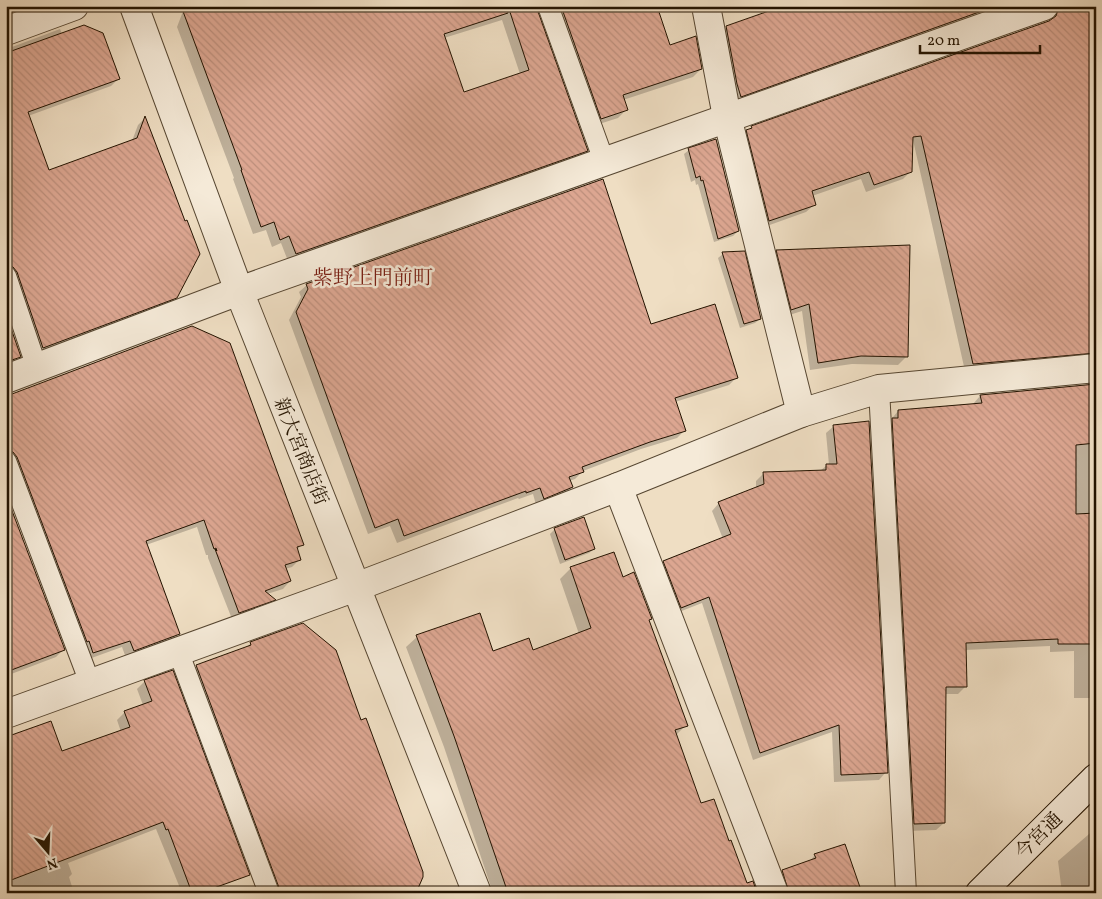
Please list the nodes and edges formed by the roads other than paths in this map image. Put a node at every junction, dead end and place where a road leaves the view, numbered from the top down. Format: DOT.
graph roads {
  1 [pos="74,6"];
  2 [pos="134,6"];
  3 [pos="548,6"];
  4 [pos="706,6"];
  5 [pos="1044,6"];
  6 [pos="6,32"];
  7 [pos="727,117"];
  8 [pos="604,161"];
  9 [pos="6,276"];
  10 [pos="239,291"];
  11 [pos="38,368"];
  12 [pos="1096,368"];
  13 [pos="6,379"];
  14 [pos="880,389"];
  15 [pos="801,413"];
  16 [pos="6,461"];
  17 [pos="618,487"];
  18 [pos="356,587"];
  19 [pos="178,652"];
  20 [pos="90,683"];
  21 [pos="6,714"];
  22 [pos="1096,778"];
  23 [pos="269,893"];
  24 [pos="477,893"];
  25 [pos="774,893"];
  26 [pos="906,893"];
  27 [pos="980,893"];
  1 -- 6 [label="street"];
  2 -- 10 [label="street, 新大宮商店街"];
  3 -- 8 [label="lane"];
  4 -- 7 [label="street"];
  5 -- 7 [label="street"];
  7 -- 8 [label="street"];
  7 -- 15 [label="street"];
  8 -- 10 [label="street"];
  9 -- 11 [label="lane"];
  10 -- 11 [label="street"];
  10 -- 18 [label="street, 新大宮商店街"];
  11 -- 13 [label="street"];
  12 -- 14 [label="street"];
  14 -- 15 [label="street"];
  14 -- 26 [label="lane"];
  15 -- 17 [label="street"];
  16 -- 20 [label="lane"];
  17 -- 18 [label="street"];
  17 -- 25 [label="street"];
  18 -- 19 [label="street"];
  18 -- 24 [label="street, 新大宮商店街"];
  19 -- 20 [label="street"];
  19 -- 23 [label="lane"];
  20 -- 21 [label="street"];
  22 -- 27 [label="street, 今宮通"];
}
